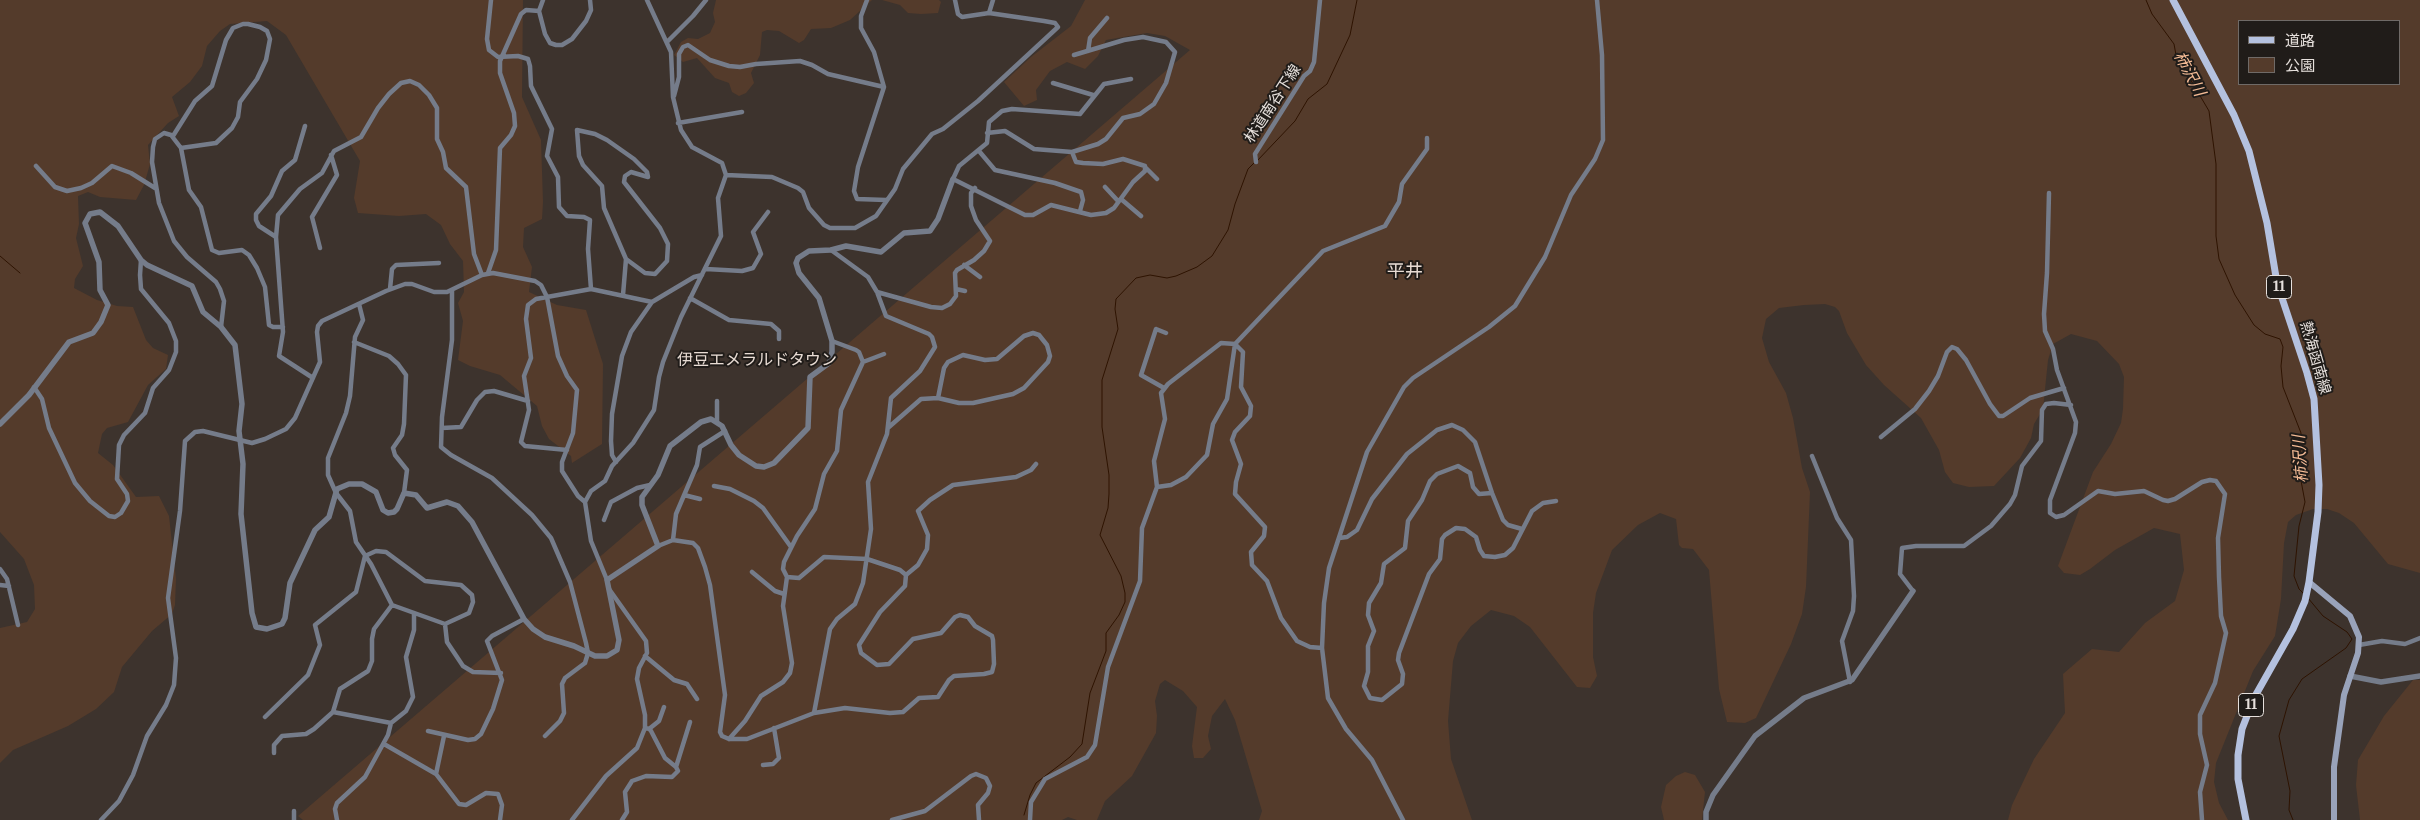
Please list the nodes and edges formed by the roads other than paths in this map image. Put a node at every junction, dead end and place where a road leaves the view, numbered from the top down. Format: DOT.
graph roads {
  1 [pos="491,0"];
  2 [pos="543,0"];
  3 [pos="590,0"];
  4 [pos="647,0"];
  5 [pos="706,0"];
  6 [pos="867,0"];
  7 [pos="955,0"];
  8 [pos="992,0"];
  9 [pos="1320,0"];
  10 [pos="1597,0"];
  11 [pos="2173,0"];
  12 [pos="539,11"];
  13 [pos="989,13"];
  14 [pos="1107,18"];
  15 [pos="668,41"];
  16 [pos="1088,50"];
  17 [pos="1074,55"];
  18 [pos="502,56"];
  19 [pos="1130,79"];
  20 [pos="1053,83"];
  21 [pos="884,87"];
  22 [pos="1093,95"];
  23 [pos="673,97"];
  24 [pos="742,112"];
  25 [pos="678,123"];
  26 [pos="305,126"];
  27 [pos="987,133"];
  28 [pos="173,136"];
  29 [pos="1427,138"];
  30 [pos="181,148"];
  31 [pos="978,151"];
  32 [pos="1072,152"];
  33 [pos="331,155"];
  34 [pos="1256,162"];
  35 [pos="36,166"];
  36 [pos="1146,168"];
  37 [pos="726,175"];
  38 [pos="953,179"];
  39 [pos="1157,179"];
  40 [pos="1105,187"];
  41 [pos="155,188"];
  42 [pos="975,188"];
  43 [pos="2049,193"];
  44 [pos="886,200"];
  45 [pos="1120,200"];
  46 [pos="1080,211"];
  47 [pos="768,212"];
  48 [pos="1140,216"];
  49 [pos="276,237"];
  50 [pos="320,248"];
  51 [pos="831,250"];
  52 [pos="626,259"];
  53 [pos="141,260"];
  54 [pos="439,263"];
  55 [pos="964,265"];
  56 [pos="706,268"];
  57 [pos="488,273"];
  58 [pos="482,274"];
  59 [pos="702,275"];
  60 [pos="980,277"];
  61 [pos="591,289"];
  62 [pos="956,289"];
  63 [pos="390,290"];
  64 [pos="452,290"];
  65 [pos="965,291"];
  66 [pos="877,292"];
  67 [pos="622,295"];
  68 [pos="547,297"];
  69 [pos="690,298"];
  70 [pos="652,302"];
  71 [pos="359,304"];
  72 [pos="221,327"];
  73 [pos="283,327"];
  74 [pos="1166,333"];
  75 [pos="779,339"];
  76 [pos="832,341"];
  77 [pos="354,342"];
  78 [pos="1235,344"];
  79 [pos="884,354"];
  80 [pos="863,362"];
  81 [pos="313,378"];
  82 [pos="34,387"];
  83 [pos="1164,388"];
  84 [pos="2064,388"];
  85 [pos="938,398"];
  86 [pos="717,401"];
  87 [pos="528,402"];
  88 [pos="2071,405"];
  89 [pos="717,422"];
  90 [pos="0,424"];
  91 [pos="889,427"];
  92 [pos="442,428"];
  93 [pos="725,431"];
  94 [pos="1881,437"];
  95 [pos="240,440"];
  96 [pos="567,450"];
  97 [pos="1812,456"];
  98 [pos="616,462"];
  99 [pos="1036,464"];
  100 [pos="650,485"];
  101 [pos="714,486"];
  102 [pos="1156,487"];
  103 [pos="336,493"];
  104 [pos="404,493"];
  105 [pos="1492,493"];
  106 [pos="684,495"];
  107 [pos="700,499"];
  108 [pos="1556,501"];
  109 [pos="585,502"];
  110 [pos="604,520"];
  111 [pos="1522,529"];
  112 [pos="1339,538"];
  113 [pos="672,540"];
  114 [pos="658,546"];
  115 [pos="791,547"];
  116 [pos="364,556"];
  117 [pos="866,559"];
  118 [pos="0,569"];
  119 [pos="752,572"];
  120 [pos="906,575"];
  121 [pos="787,577"];
  122 [pos="607,580"];
  123 [pos="0,585"];
  124 [pos="8,586"];
  125 [pos="2308,586"];
  126 [pos="610,589"];
  127 [pos="1913,591"];
  128 [pos="784,594"];
  129 [pos="392,606"];
  130 [pos="414,614"];
  131 [pos="524,619"];
  132 [pos="445,624"];
  133 [pos="18,625"];
  134 [pos="2420,638"];
  135 [pos="2359,644"];
  136 [pos="1322,648"];
  137 [pos="588,653"];
  138 [pos="645,656"];
  139 [pos="501,673"];
  140 [pos="2350,676"];
  141 [pos="2420,676"];
  142 [pos="1850,682"];
  143 [pos="696,699"];
  144 [pos="664,706"];
  145 [pos="333,712"];
  146 [pos="814,713"];
  147 [pos="265,717"];
  148 [pos="690,722"];
  149 [pos="391,723"];
  150 [pos="647,728"];
  151 [pos="774,728"];
  152 [pos="428,731"];
  153 [pos="444,736"];
  154 [pos="546,736"];
  155 [pos="729,739"];
  156 [pos="384,744"];
  157 [pos="274,753"];
  158 [pos="763,765"];
  159 [pos="676,767"];
  160 [pos="436,774"];
  161 [pos="294,811"];
  162 [pos="101,820"];
  163 [pos="294,820"];
  164 [pos="337,820"];
  165 [pos="500,820"];
  166 [pos="572,820"];
  167 [pos="622,820"];
  168 [pos="892,820"];
  169 [pos="979,820"];
  170 [pos="1030,820"];
  171 [pos="1402,820"];
  172 [pos="1706,820"];
  173 [pos="2202,820"];
  174 [pos="2246,820"];
  175 [pos="2334,820"];
  1 -- 18 [label="street"];
  2 -- 12 [label="street"];
  3 -- 12 [label="street"];
  4 -- 15 [label="street"];
  5 -- 15 [label="street"];
  6 -- 21 [label="street"];
  7 -- 13 [label="street"];
  8 -- 13 [label="street"];
  9 -- 34 [label="street, 林道南谷下線"];
  10 -- 112 [label="street"];
  11 -- 125 [label="main road, 熱海函南線 / 11"];
  12 -- 18 [label="street"];
  13 -- 44 [label="street"];
  14 -- 16 [label="street"];
  15 -- 23 [label="street"];
  16 -- 17 [label="street"];
  16 -- 32 [label="street"];
  18 -- 57 [label="street"];
  18 -- 61 [label="street"];
  19 -- 22 [label="street"];
  20 -- 22 [label="street"];
  21 -- 23 [label="street"];
  21 -- 44 [label="street"];
  22 -- 27 [label="street"];
  23 -- 25 [label="street"];
  24 -- 25 [label="street"];
  25 -- 37 [label="street"];
  26 -- 49 [label="street"];
  27 -- 31 [label="street"];
  27 -- 32 [label="street"];
  28 -- 30 [label="street"];
  28 -- 30 [label="street"];
  28 -- 41 [label="street"];
  29 -- 78 [label="street"];
  30 -- 73 [label="street"];
  31 -- 38 [label="street"];
  31 -- 46 [label="street"];
  32 -- 36 [label="street"];
  33 -- 49 [label="street"];
  33 -- 50 [label="street"];
  33 -- 58 [label="street"];
  35 -- 41 [label="street"];
  36 -- 39 [label="street"];
  36 -- 45 [label="street"];
  37 -- 44 [label="street"];
  37 -- 56 [label="street"];
  38 -- 42 [label="street"];
  38 -- 51 [label="street"];
  40 -- 45 [label="street"];
  41 -- 72 [label="street"];
  42 -- 46 [label="street"];
  42 -- 55 [label="street"];
  43 -- 84 [label="street"];
  45 -- 46 [label="street"];
  45 -- 48 [label="street"];
  47 -- 56 [label="street"];
  49 -- 73 [label="street"];
  51 -- 66 [label="street"];
  51 -- 76 [label="street"];
  52 -- 52 [label="street"];
  52 -- 67 [label="street"];
  53 -- 72 [label="street"];
  53 -- 82 [label="street"];
  53 -- 82 [label="street"];
  54 -- 63 [label="street"];
  55 -- 60 [label="street"];
  55 -- 62 [label="street"];
  56 -- 59 [label="street"];
  57 -- 58 [label="street"];
  57 -- 68 [label="street"];
  58 -- 64 [label="street"];
  59 -- 69 [label="street"];
  59 -- 70 [label="street"];
  61 -- 67 [label="street"];
  61 -- 68 [label="street"];
  62 -- 65 [label="street"];
  62 -- 66 [label="street"];
  63 -- 64 [label="street"];
  63 -- 71 [label="street"];
  64 -- 92 [label="street"];
  66 -- 91 [label="street"];
  67 -- 70 [label="street"];
  68 -- 87 [label="street"];
  68 -- 96 [label="street"];
  69 -- 75 [label="street"];
  69 -- 98 [label="street"];
  70 -- 98 [label="street"];
  71 -- 77 [label="street"];
  71 -- 81 [label="street"];
  72 -- 95 [label="street"];
  73 -- 81 [label="street"];
  74 -- 83 [label="street"];
  76 -- 80 [label="street"];
  76 -- 93 [label="street"];
  77 -- 103 [label="street"];
  77 -- 104 [label="street"];
  78 -- 83 [label="street"];
  78 -- 102 [label="street"];
  78 -- 136 [label="street"];
  79 -- 80 [label="street"];
  80 -- 115 [label="street"];
  81 -- 95 [label="street"];
  82 -- 90 [label="street"];
  83 -- 102 [label="street"];
  84 -- 88 [label="street"];
  84 -- 94 [label="street"];
  85 -- 85 [label="street"];
  85 -- 91 [label="street"];
  86 -- 89 [label="street"];
  87 -- 92 [label="street"];
  87 -- 96 [label="street"];
  88 -- 127 [label="street"];
  88 -- 173 [label="street"];
  89 -- 93 [label="street"];
  89 -- 100 [label="street"];
  91 -- 117 [label="street"];
  92 -- 137 [label="street"];
  93 -- 106 [label="street"];
  95 -- 103 [label="street"];
  95 -- 162 [label="street"];
  96 -- 109 [label="street"];
  97 -- 142 [label="street"];
  98 -- 109 [label="street"];
  99 -- 120 [label="street"];
  100 -- 110 [label="street"];
  100 -- 114 [label="street"];
  101 -- 115 [label="street"];
  102 -- 170 [label="street"];
  103 -- 104 [label="street"];
  103 -- 116 [label="street"];
  104 -- 131 [label="street"];
  105 -- 111 [label="street"];
  105 -- 111 [label="street"];
  105 -- 112 [label="street"];
  106 -- 107 [label="street"];
  106 -- 113 [label="street"];
  108 -- 111 [label="street"];
  109 -- 122 [label="street"];
  112 -- 136 [label="street"];
  113 -- 114 [label="street"];
  113 -- 155 [label="street"];
  114 -- 122 [label="street"];
  115 -- 121 [label="street"];
  116 -- 129 [label="street"];
  116 -- 132 [label="street"];
  116 -- 147 [label="street"];
  117 -- 120 [label="street"];
  117 -- 121 [label="street"];
  117 -- 146 [label="street"];
  118 -- 124 [label="street"];
  119 -- 128 [label="street"];
  120 -- 146 [label="street"];
  121 -- 128 [label="street"];
  122 -- 126 [label="street"];
  123 -- 124 [label="street"];
  124 -- 133 [label="street"];
  125 -- 135 [label="main road"];
  125 -- 174 [label="main road, 熱海函南線 / 11"];
  126 -- 137 [label="street"];
  126 -- 138 [label="street"];
  127 -- 142 [label="street"];
  128 -- 155 [label="street"];
  129 -- 130 [label="street"];
  129 -- 145 [label="street"];
  130 -- 132 [label="street"];
  130 -- 149 [label="street"];
  131 -- 137 [label="street"];
  131 -- 139 [label="street"];
  132 -- 139 [label="street"];
  134 -- 135 [label="street"];
  135 -- 140 [label="main road"];
  136 -- 171 [label="street"];
  137 -- 154 [label="street"];
  138 -- 143 [label="street"];
  138 -- 150 [label="street"];
  139 -- 153 [label="street"];
  140 -- 141 [label="street"];
  140 -- 175 [label="main road"];
  142 -- 172 [label="street"];
  144 -- 150 [label="street"];
  145 -- 149 [label="street"];
  145 -- 157 [label="street"];
  146 -- 151 [label="street"];
  148 -- 159 [label="street"];
  149 -- 156 [label="street"];
  150 -- 159 [label="street"];
  150 -- 166 [label="street"];
  151 -- 155 [label="street"];
  151 -- 158 [label="street"];
  152 -- 153 [label="street"];
  153 -- 160 [label="street"];
  156 -- 160 [label="street"];
  156 -- 164 [label="street"];
  159 -- 167 [label="street"];
  160 -- 165 [label="street"];
  161 -- 163 [label="street"];
  168 -- 169 [label="street"];
}
